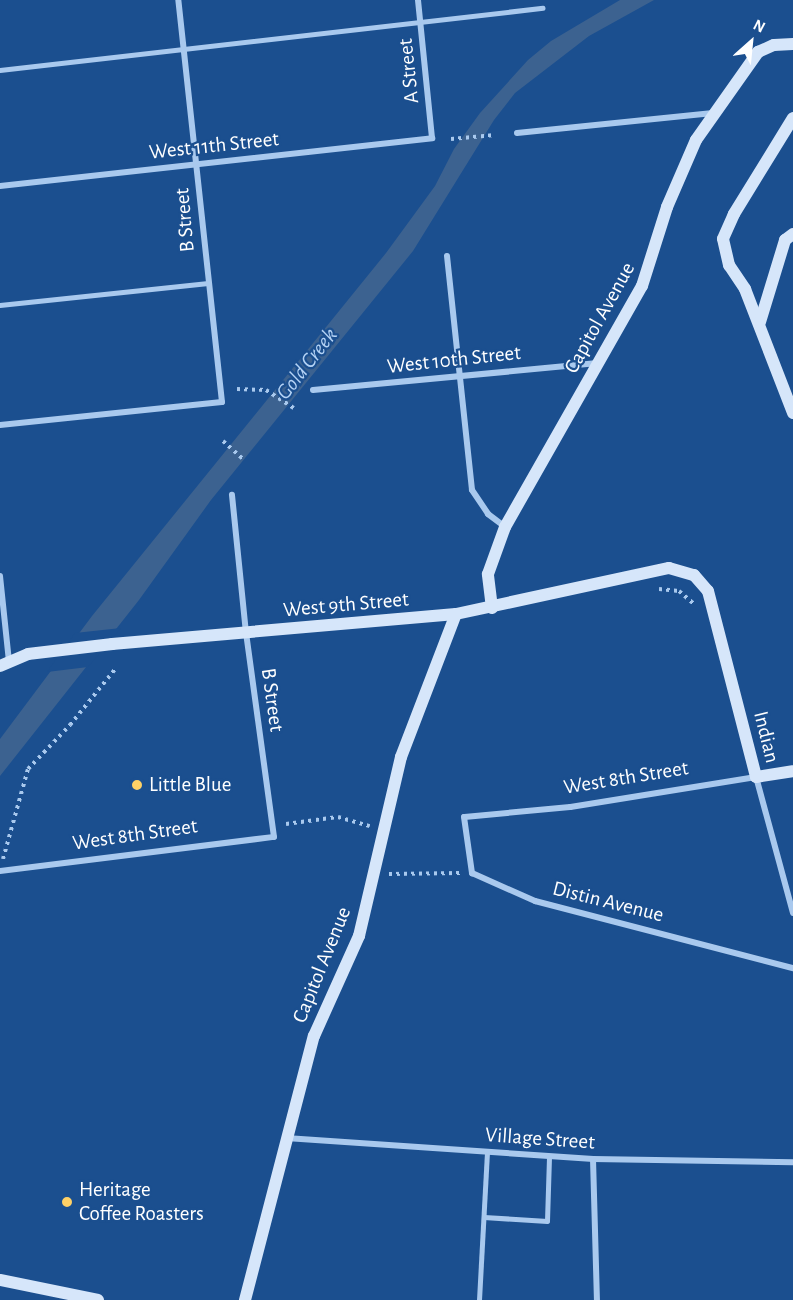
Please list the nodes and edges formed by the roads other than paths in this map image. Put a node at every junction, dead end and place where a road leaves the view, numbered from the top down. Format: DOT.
graph roads {
  1 [pos="178,0"];
  2 [pos="418,0"];
  3 [pos="542,8"];
  4 [pos="420,21"];
  5 [pos="793,44"];
  6 [pos="183,51"];
  7 [pos="0,70"];
  8 [pos="713,113"];
  9 [pos="793,118"];
  10 [pos="517,133"];
  11 [pos="432,138"];
  12 [pos="197,164"];
  13 [pos="0,186"];
  14 [pos="793,234"];
  15 [pos="447,256"];
  16 [pos="208,283"];
  17 [pos="0,305"];
  18 [pos="759,322"];
  19 [pos="598,363"];
  20 [pos="461,376"];
  21 [pos="313,390"];
  22 [pos="793,414"];
  23 [pos="0,425"];
  24 [pos="232,495"];
  25 [pos="505,527"];
  26 [pos="693,575"];
  27 [pos="0,576"];
  28 [pos="492,608"];
  29 [pos="456,615"];
  30 [pos="246,633"];
  31 [pos="4,664"];
  32 [pos="793,771"];
  33 [pos="756,777"];
  34 [pos="274,837"];
  35 [pos="0,871"];
  36 [pos="472,873"];
  37 [pos="793,913"];
  38 [pos="793,968"];
  39 [pos="285,1138"];
  40 [pos="487,1152"];
  41 [pos="549,1157"];
  42 [pos="593,1159"];
  43 [pos="793,1162"];
  44 [pos="484,1217"];
  45 [pos="0,1280"];
  46 [pos="98,1300"];
  47 [pos="245,1300"];
  48 [pos="480,1300"];
  49 [pos="597,1300"];
  1 -- 6 [label="street, B Street"];
  2 -- 4 [label="street, A Street"];
  3 -- 4 [label="lane"];
  4 -- 6 [label="lane"];
  4 -- 11 [label="street, A Street"];
  5 -- 8 [label="street, Capitol Avenue"];
  6 -- 7 [label="lane"];
  6 -- 12 [label="street, B Street"];
  8 -- 10 [label="street"];
  8 -- 19 [label="street, Capitol Avenue"];
  9 -- 18 [label="street"];
  11 -- 12 [label="street, West 11th Street"];
  12 -- 13 [label="street, West 11th Street"];
  12 -- 16 [label="street, B Street"];
  14 -- 18 [label="street"];
  15 -- 20 [label="street"];
  16 -- 17 [label="lane"];
  16 -- 23 [label="street, B Street"];
  18 -- 22 [label="street"];
  19 -- 20 [label="street, West 10th Street"];
  19 -- 25 [label="street, Capitol Avenue"];
  20 -- 21 [label="street, West 10th Street"];
  20 -- 25 [label="street"];
  24 -- 30 [label="street, B Street"];
  25 -- 28 [label="street, Capitol Avenue"];
  26 -- 28 [label="street, West 9th Street"];
  26 -- 33 [label="street, Indian"];
  27 -- 31 [label="street"];
  28 -- 29 [label="street, West 9th Street"];
  29 -- 30 [label="street, West 9th Street"];
  29 -- 39 [label="street, Capitol Avenue"];
  30 -- 31 [label="street, West 9th Street"];
  30 -- 34 [label="street, B Street"];
  32 -- 33 [label="street, West 8th Street"];
  33 -- 36 [label="street, West 8th Street"];
  33 -- 37 [label="street, Indian"];
  34 -- 35 [label="street, West 8th Street"];
  36 -- 38 [label="street, Distin Avenue"];
  39 -- 40 [label="street, Village Street"];
  39 -- 47 [label="street, Capitol Avenue"];
  40 -- 41 [label="street, Village Street"];
  40 -- 44 [label="lane"];
  41 -- 42 [label="street, Village Street"];
  41 -- 44 [label="lane"];
  42 -- 43 [label="street, Village Street"];
  42 -- 49 [label="street"];
  44 -- 48 [label="lane"];
  45 -- 46 [label="street"];
}
